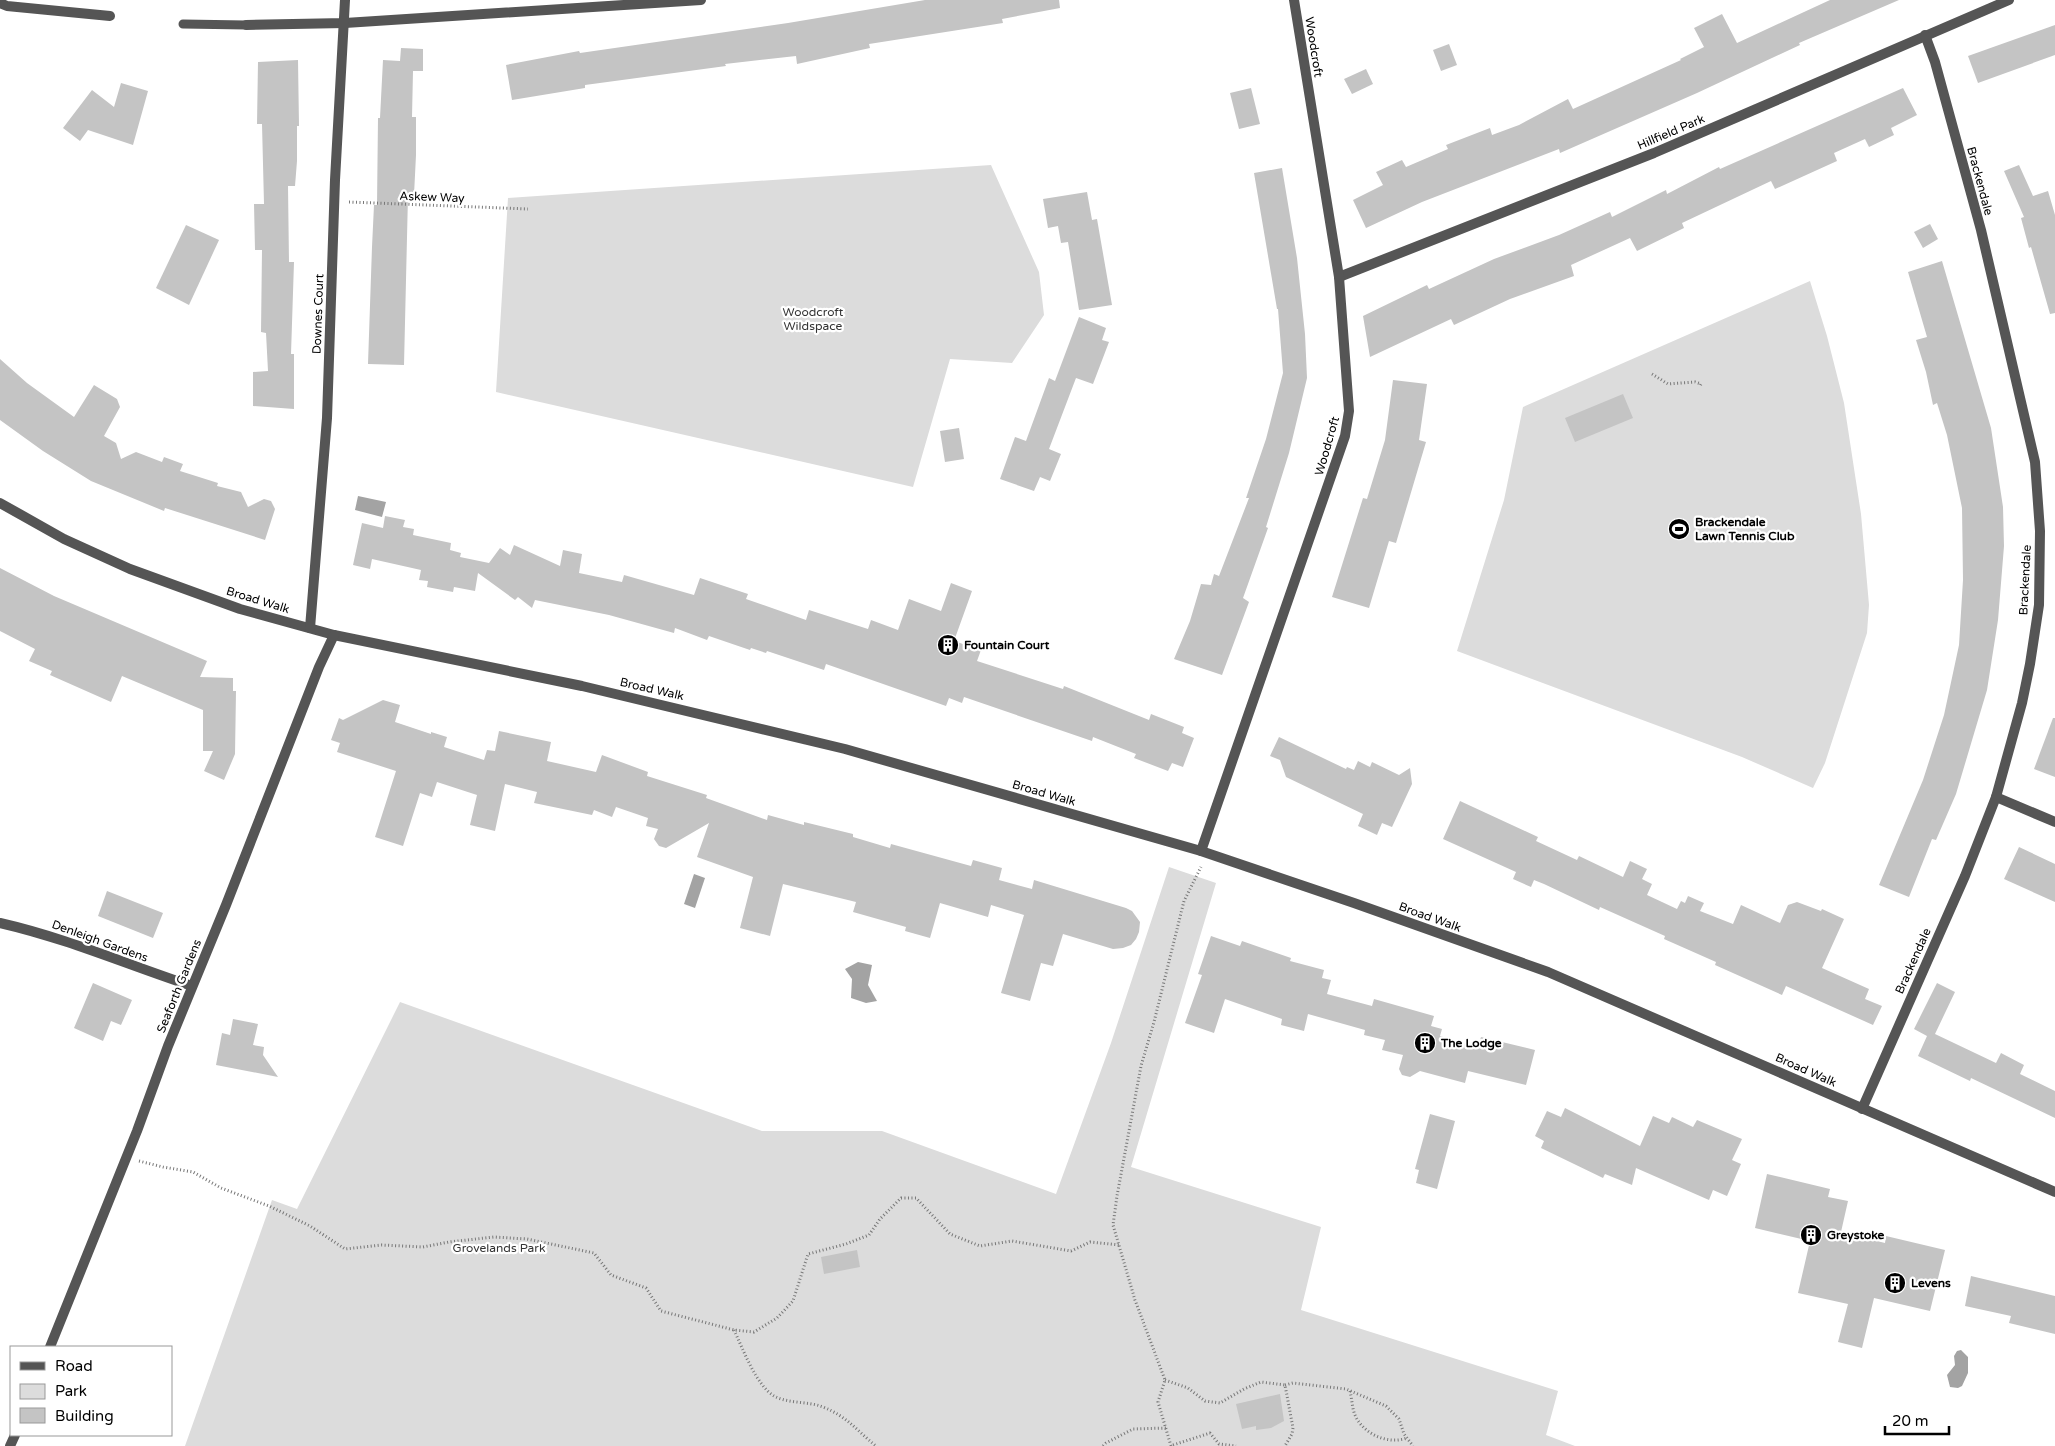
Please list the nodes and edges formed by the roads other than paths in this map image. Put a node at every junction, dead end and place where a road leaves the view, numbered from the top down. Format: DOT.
graph roads {
  1 [pos="345,0"];
  2 [pos="701,0"];
  3 [pos="1294,0"];
  4 [pos="2009,0"];
  5 [pos="0,3"];
  6 [pos="110,16"];
  7 [pos="345,23"];
  8 [pos="183,24"];
  9 [pos="246,25"];
  10 [pos="1925,35"];
  11 [pos="1339,277"];
  12 [pos="0,503"];
  13 [pos="310,628"];
  14 [pos="334,635"];
  15 [pos="1996,797"];
  16 [pos="2055,822"];
  17 [pos="1205,852"];
  18 [pos="0,923"];
  19 [pos="192,986"];
  20 [pos="1862,1109"];
  21 [pos="2055,1192"];
  22 [pos="50,1346"];
  1 -- 7 [label="street, Downes Court"];
  2 -- 7 [label="street"];
  3 -- 11 [label="street, Woodcroft"];
  4 -- 10 [label="street, Hillfield Park"];
  5 -- 6 [label="street"];
  7 -- 9 [label="street"];
  7 -- 13 [label="street, Downes Court"];
  8 -- 9 [label="lane"];
  10 -- 11 [label="street, Hillfield Park"];
  10 -- 15 [label="street, Brackendale"];
  11 -- 17 [label="street, Woodcroft"];
  12 -- 13 [label="street, Broad Walk"];
  13 -- 14 [label="street, Broad Walk"];
  14 -- 17 [label="street, Broad Walk"];
  14 -- 19 [label="street, Seaforth Gardens"];
  15 -- 16 [label="street"];
  15 -- 20 [label="street, Brackendale"];
  17 -- 20 [label="street, Broad Walk"];
  18 -- 19 [label="street, Denleigh Gardens"];
  19 -- 22 [label="street, Seaforth Gardens"];
  20 -- 21 [label="street, Broad Walk"];
}
